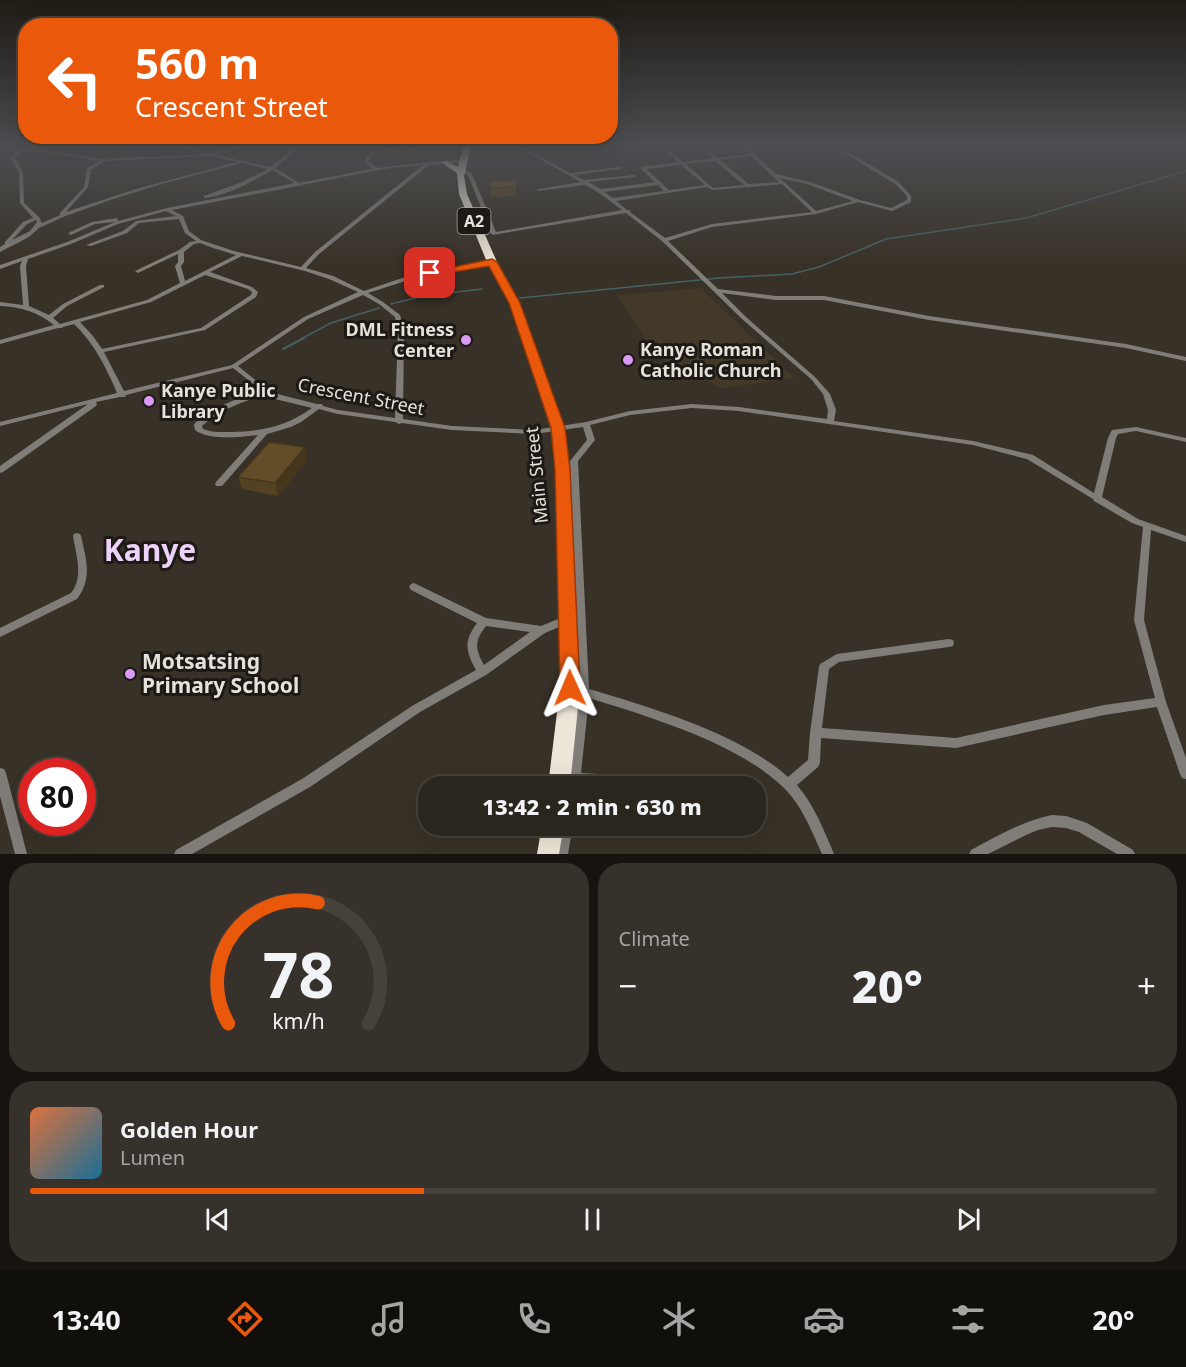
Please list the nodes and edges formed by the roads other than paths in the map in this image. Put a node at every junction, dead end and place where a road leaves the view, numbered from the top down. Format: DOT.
graph roads {
  1 [pos="21,184"];
  2 [pos="87,184"];
  3 [pos="160,184"];
  4 [pos="244,184"];
  5 [pos="305,184"];
  6 [pos="403,184"];
  7 [pos="462,184"];
  8 [pos="474,184"];
  9 [pos="573,184"];
  10 [pos="587,184"];
  11 [pos="653,184"];
  12 [pos="660,184"];
  13 [pos="705,184"];
  14 [pos="745,184"];
  15 [pos="774,184"];
  16 [pos="782,184"];
  17 [pos="810,184"];
  18 [pos="898,184"];
  19 [pos="300,185"];
  20 [pos="708,186"];
  21 [pos="749,187"];
  22 [pos="538,190"];
  23 [pos="600,191"];
  24 [pos="668,191"];
  25 [pos="612,200"];
  26 [pos="858,201"];
  27 [pos="201,202"];
  28 [pos="167,209"];
  29 [pos="628,211"];
  30 [pos="816,213"];
  31 [pos="61,215"];
  32 [pos="181,217"];
  33 [pos="37,218"];
  34 [pos="129,219"];
  35 [pos="38,227"];
  36 [pos="70,233"];
  37 [pos="664,240"];
  38 [pos="202,241"];
  39 [pos="6,245"];
  40 [pos="89,245"];
  41 [pos="0,250"];
  42 [pos="181,251"];
  43 [pos="243,254"];
  44 [pos="26,258"];
  45 [pos="492,262"];
  46 [pos="0,267"];
  47 [pos="303,268"];
  48 [pos="138,271"];
  49 [pos="206,273"];
  50 [pos="183,284"];
  51 [pos="102,286"];
  52 [pos="716,291"];
  53 [pos="362,293"];
  54 [pos="0,304"];
  55 [pos="26,306"];
  56 [pos="49,318"];
  57 [pos="75,321"];
  58 [pos="60,327"];
  59 [pos="0,342"];
  60 [pos="101,351"];
  61 [pos="1186,359"];
  62 [pos="234,366"];
  63 [pos="266,391"];
  64 [pos="122,395"];
  65 [pos="97,401"];
  66 [pos="319,406"];
  67 [pos="399,422"];
  68 [pos="830,422"];
  69 [pos="0,424"];
  70 [pos="586,424"];
  71 [pos="558,428"];
  72 [pos="264,433"];
  73 [pos="1186,440"];
  74 [pos="0,470"];
  75 [pos="219,484"];
  76 [pos="1097,499"];
  77 [pos="1148,527"];
  78 [pos="77,536"];
  79 [pos="1186,539"];
  80 [pos="414,587"];
  81 [pos="569,619"];
  82 [pos="484,622"];
  83 [pos="541,630"];
  84 [pos="0,633"];
  85 [pos="949,643"];
  86 [pos="482,672"];
  87 [pos="577,690"];
  88 [pos="1161,702"];
  89 [pos="816,733"];
  90 [pos="0,772"];
  91 [pos="1186,774"];
  92 [pos="561,776"];
  93 [pos="575,776"];
  94 [pos="789,784"];
  95 [pos="551,836"];
  96 [pos="565,836"];
  97 [pos="21,854"];
  98 [pos="180,854"];
  99 [pos="548,854"];
  100 [pos="562,854"];
  101 [pos="828,854"];
  102 [pos="975,854"];
  103 [pos="1129,854"];
  1 -- 33 [label="street"];
  2 -- 31 [label="street"];
  3 -- 31 [label="street"];
  4 -- 27 [label="street"];
  5 -- 19 [label="street"];
  6 -- 47 [label="street"];
  7 -- 45 [label="highway, Main Street / A2"];
  8 -- 29 [label="street"];
  9 -- 22 [label="street"];
  10 -- 23 [label="street"];
  11 -- 23 [label="street"];
  12 -- 24 [label="street"];
  13 -- 20 [label="street"];
  14 -- 21 [label="street"];
  15 -- 21 [label="street"];
  16 -- 30 [label="street"];
  17 -- 26 [label="street"];
  18 -- 26 [label="street"];
  19 -- 27 [label="street"];
  20 -- 21 [label="street"];
  20 -- 24 [label="street"];
  23 -- 25 [label="street"];
  24 -- 25 [label="street"];
  25 -- 29 [label="street"];
  26 -- 30 [label="street"];
  27 -- 28 [label="street"];
  28 -- 32 [label="street"];
  28 -- 34 [label="street"];
  29 -- 37 [label="street"];
  30 -- 37 [label="street"];
  31 -- 35 [label="street"];
  32 -- 38 [label="street"];
  32 -- 40 [label="street"];
  33 -- 35 [label="street"];
  33 -- 39 [label="street"];
  34 -- 36 [label="street"];
  34 -- 44 [label="street"];
  35 -- 39 [label="street"];
  37 -- 52 [label="street"];
  38 -- 42 [label="street"];
  38 -- 43 [label="street"];
  39 -- 41 [label="street"];
  42 -- 48 [label="street"];
  42 -- 50 [label="street"];
  43 -- 47 [label="street"];
  43 -- 49 [label="street"];
  44 -- 46 [label="street"];
  44 -- 55 [label="street"];
  45 -- 53 [label="street"];
  45 -- 71 [label="highway, Main Street / A2"];
  47 -- 53 [label="street"];
  49 -- 50 [label="street"];
  49 -- 60 [label="street"];
  50 -- 57 [label="street"];
  51 -- 56 [label="street"];
  52 -- 61 [label="street"];
  52 -- 68 [label="street"];
  53 -- 62 [label="street"];
  53 -- 67 [label="street"];
  54 -- 55 [label="street"];
  55 -- 56 [label="street"];
  56 -- 58 [label="street"];
  57 -- 58 [label="street"];
  57 -- 60 [label="street"];
  58 -- 59 [label="street"];
  60 -- 64 [label="street"];
  62 -- 63 [label="street, Crescent Street"];
  62 -- 64 [label="street"];
  63 -- 66 [label="street, Crescent Street"];
  63 -- 72 [label="street"];
  64 -- 65 [label="street"];
  65 -- 69 [label="street"];
  65 -- 74 [label="street"];
  66 -- 67 [label="street, Crescent Street"];
  66 -- 72 [label="street"];
  67 -- 71 [label="street, Crescent Street"];
  68 -- 70 [label="street, Crescent Street"];
  68 -- 76 [label="street, Crescent Street"];
  70 -- 71 [label="street, Crescent Street"];
  70 -- 87 [label="street"];
  71 -- 81 [label="highway, Main Street / A2"];
  72 -- 75 [label="street"];
  73 -- 76 [label="street"];
  76 -- 77 [label="street, Crescent Street"];
  77 -- 79 [label="street, Crescent Street"];
  77 -- 88 [label="street"];
  78 -- 84 [label="street"];
  80 -- 82 [label="street"];
  81 -- 83 [label="street"];
  81 -- 87 [label="highway, Main Street / A2"];
  82 -- 83 [label="street"];
  82 -- 86 [label="street"];
  83 -- 86 [label="street"];
  85 -- 89 [label="street"];
  86 -- 98 [label="street"];
  87 -- 92 [label="highway, Main Street / A2"];
  87 -- 93 [label="street"];
  87 -- 94 [label="street"];
  88 -- 89 [label="street"];
  88 -- 91 [label="street"];
  89 -- 94 [label="street"];
  90 -- 97 [label="street"];
  94 -- 101 [label="street"];
  95 -- 99 [label="highway"];
  96 -- 100 [label="street"];
  102 -- 103 [label="street"];
}
